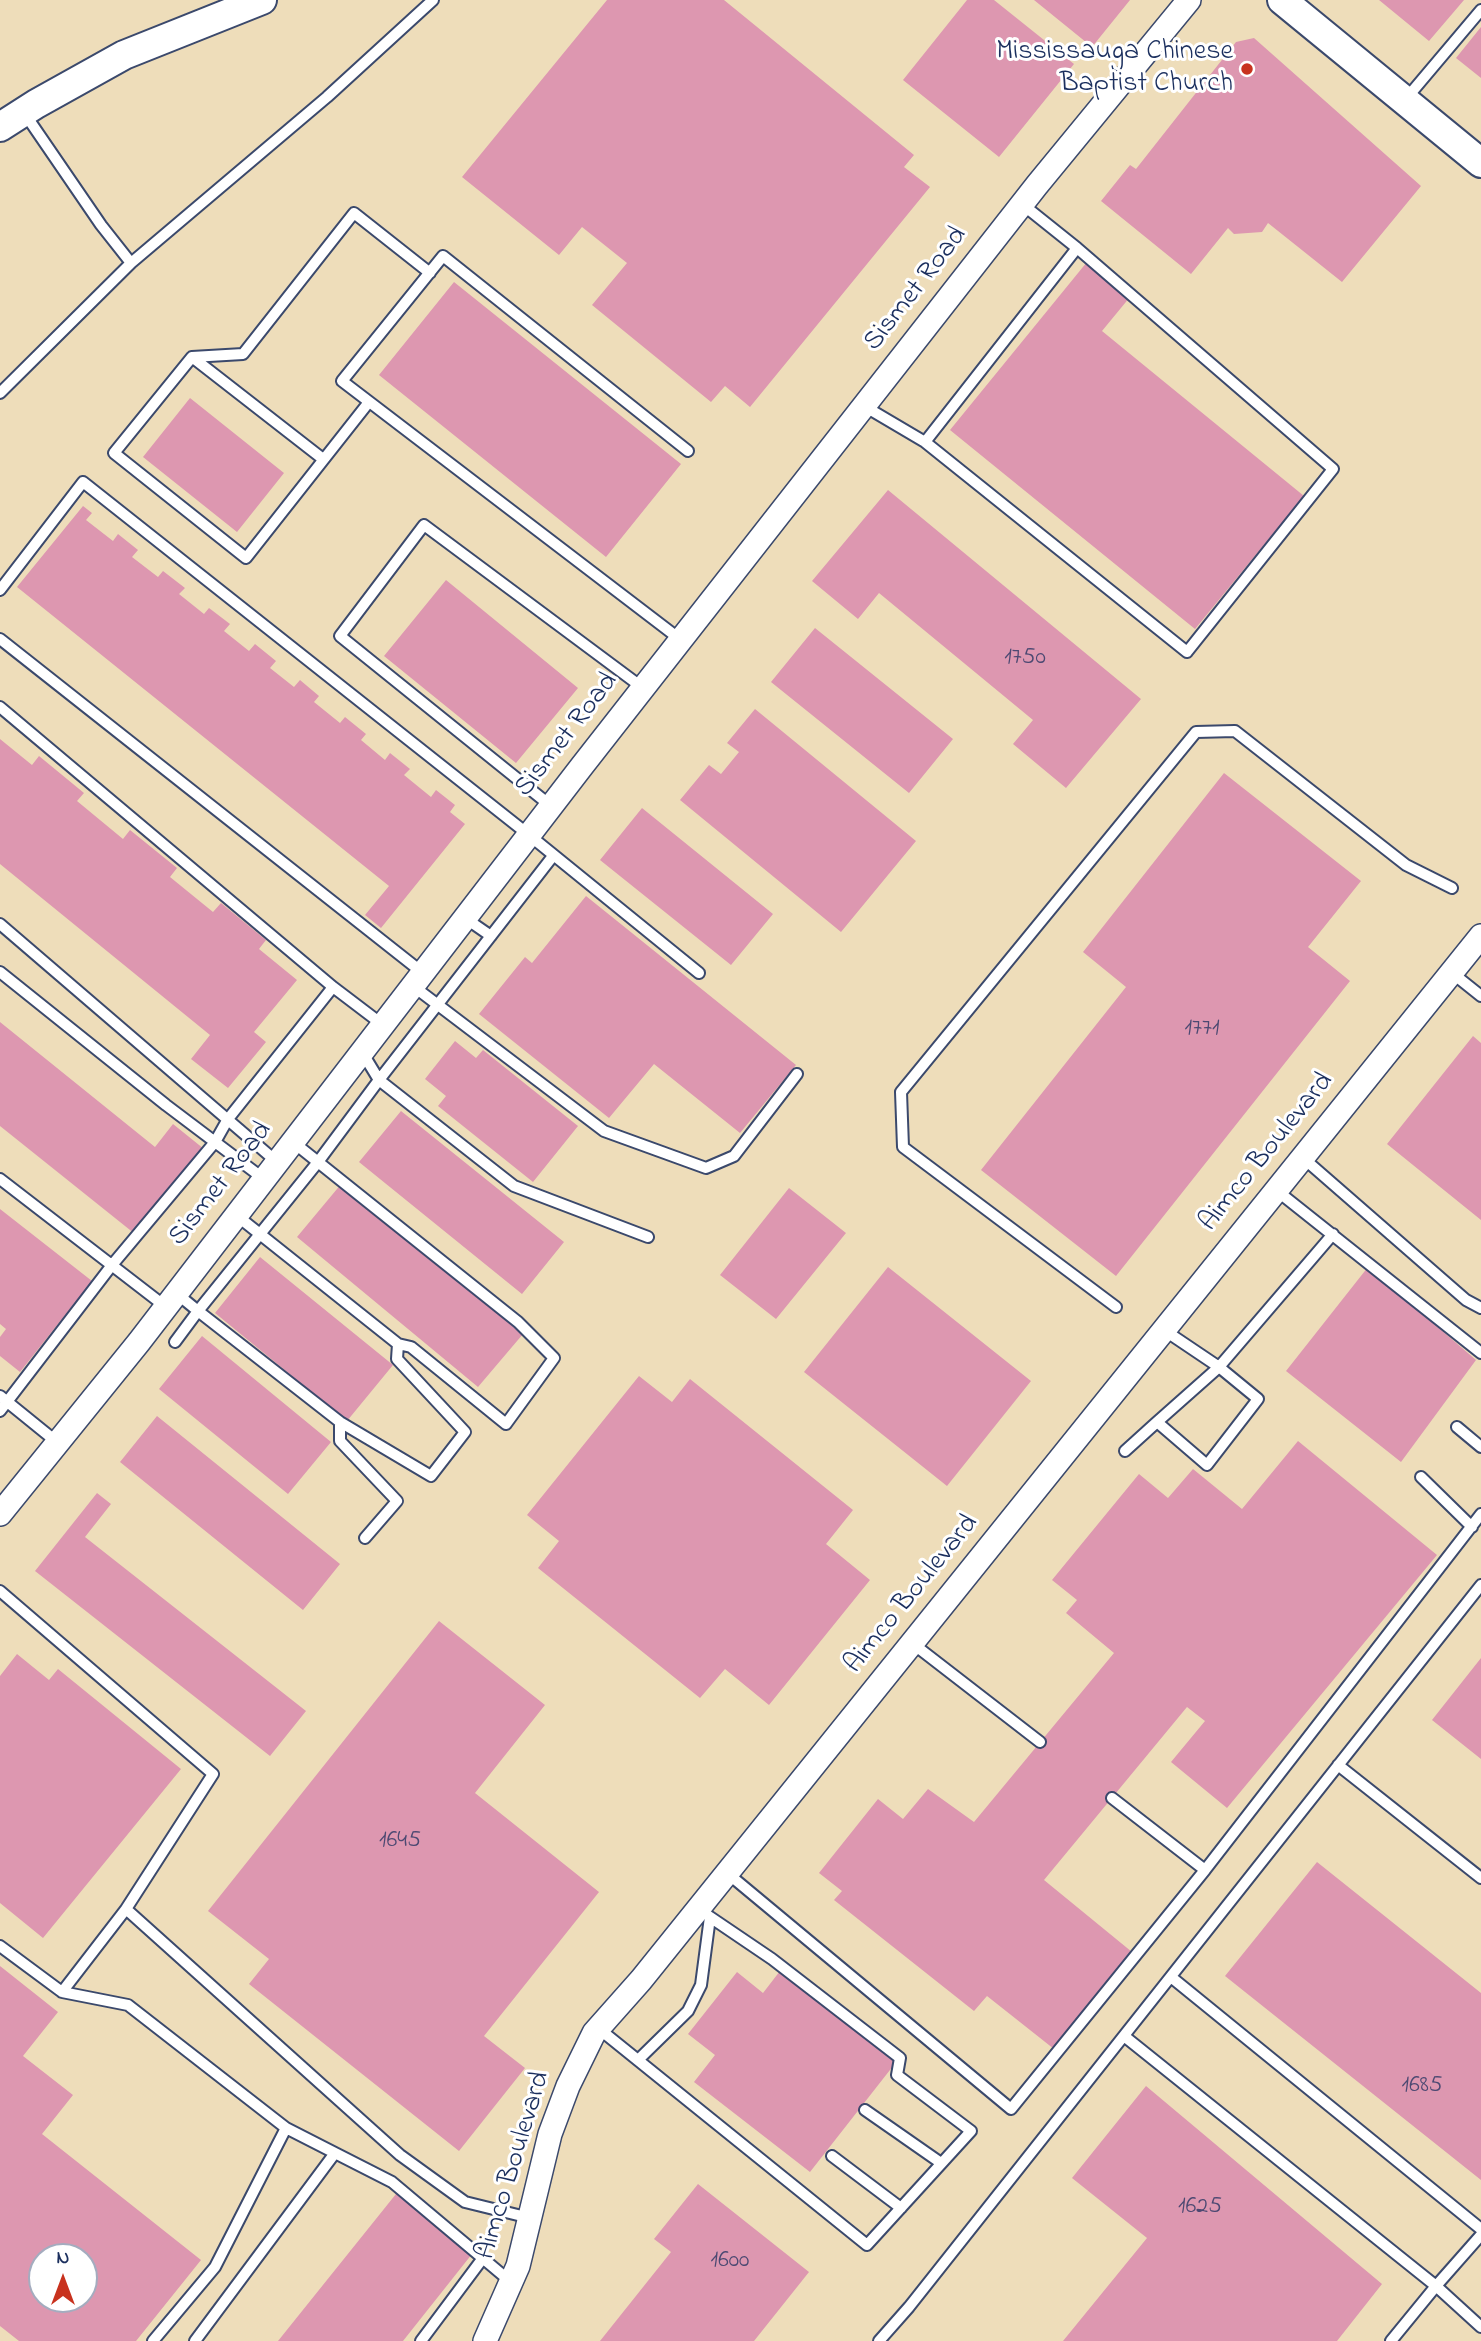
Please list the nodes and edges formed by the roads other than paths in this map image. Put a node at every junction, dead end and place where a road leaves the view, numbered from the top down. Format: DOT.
graph roads {
  1 [pos="262,0"];
  2 [pos="433,0"];
  3 [pos="1189,0"];
  4 [pos="1282,0"];
  5 [pos="1481,10"];
  6 [pos="1405,100"];
  7 [pos="12,119"];
  8 [pos="1481,163"];
  9 [pos="1022,204"];
  10 [pos="1077,247"];
  11 [pos="131,263"];
  12 [pos="429,273"];
  13 [pos="192,357"];
  14 [pos="0,393"];
  15 [pos="369,402"];
  16 [pos="864,406"];
  17 [pos="925,442"];
  18 [pos="688,451"];
  19 [pos="323,459"];
  20 [pos="0,590"];
  21 [pos="0,639"];
  22 [pos="681,640"];
  23 [pos="643,688"];
  24 [pos="0,707"];
  25 [pos="551,806"];
  26 [pos="529,835"];
  27 [pos="553,856"];
  28 [pos="1452,888"];
  29 [pos="465,918"];
  30 [pos="0,924"];
  31 [pos="491,936"];
  32 [pos="1481,936"];
  33 [pos="0,972"];
  34 [pos="1451,972"];
  35 [pos="699,973"];
  36 [pos="418,980"];
  37 [pos="333,987"];
  38 [pos="1481,996"];
  39 [pos="438,1005"];
  40 [pos="383,1025"];
  41 [pos="362,1052"];
  42 [pos="797,1074"];
  43 [pos="379,1080"];
  44 [pos="228,1119"];
  45 [pos="215,1142"];
  46 [pos="293,1142"];
  47 [pos="1302,1157"];
  48 [pos="318,1162"];
  49 [pos="271,1171"];
  50 [pos="0,1178"];
  51 [pos="1276,1190"];
  52 [pos="236,1215"];
  53 [pos="259,1234"];
  54 [pos="1333,1234"];
  55 [pos="648,1237"];
  56 [pos="112,1265"];
  57 [pos="171,1300"];
  58 [pos="1116,1307"];
  59 [pos="1481,1308"];
  60 [pos="198,1311"];
  61 [pos="1164,1330"];
  62 [pos="175,1342"];
  63 [pos="398,1344"];
  64 [pos="1481,1353"];
  65 [pos="1219,1367"];
  66 [pos="2,1403"];
  67 [pos="340,1422"];
  68 [pos="1157,1422"];
  69 [pos="1457,1427"];
  70 [pos="58,1443"];
  71 [pos="1481,1447"];
  72 [pos="1125,1451"];
  73 [pos="1421,1477"];
  74 [pos="0,1514"];
  75 [pos="1481,1514"];
  76 [pos="1472,1527"];
  77 [pos="365,1538"];
  78 [pos="1481,1585"];
  79 [pos="0,1591"];
  80 [pos="912,1643"];
  81 [pos="1040,1742"];
  82 [pos="1338,1765"];
  83 [pos="1112,1798"];
  84 [pos="1205,1870"];
  85 [pos="726,1872"];
  86 [pos="1481,1878"];
  87 [pos="126,1909"];
  88 [pos="704,1912"];
  89 [pos="0,1946"];
  90 [pos="1171,1977"];
  91 [pos="62,1992"];
  92 [pos="598,2028"];
  93 [pos="1124,2036"];
  94 [pos="638,2060"];
  95 [pos="865,2110"];
  96 [pos="286,2128"];
  97 [pos="335,2154"];
  98 [pos="832,2156"];
  99 [pos="941,2163"];
  100 [pos="901,2208"];
  101 [pos="530,2218"];
  102 [pos="1481,2229"];
  103 [pos="1481,2235"];
  104 [pos="483,2258"];
  105 [pos="511,2282"];
  106 [pos="1436,2286"];
  107 [pos="1481,2327"];
  108 [pos="153,2341"];
  109 [pos="195,2341"];
  110 [pos="421,2341"];
  111 [pos="485,2341"];
  112 [pos="879,2341"];
  113 [pos="1391,2341"];
  1 -- 7 [label="street"];
  2 -- 11 [label="lane"];
  3 -- 9 [label="street, Sismet Road"];
  4 -- 6 [label="street"];
  5 -- 6 [label="lane"];
  6 -- 8 [label="street"];
  7 -- 11 [label="lane"];
  9 -- 10 [label="lane"];
  9 -- 16 [label="street, Sismet Road"];
  10 -- 17 [label="lane"];
  10 -- 17 [label="lane"];
  11 -- 14 [label="lane"];
  12 -- 13 [label="lane"];
  12 -- 15 [label="lane"];
  12 -- 18 [label="lane"];
  13 -- 19 [label="lane"];
  13 -- 19 [label="lane"];
  15 -- 19 [label="lane"];
  15 -- 22 [label="lane"];
  16 -- 17 [label="lane"];
  16 -- 22 [label="street, Sismet Road"];
  20 -- 26 [label="lane"];
  21 -- 36 [label="lane"];
  22 -- 23 [label="street, Sismet Road"];
  23 -- 25 [label="street, Sismet Road"];
  23 -- 25 [label="lane"];
  24 -- 37 [label="lane"];
  25 -- 26 [label="street, Sismet Road"];
  26 -- 27 [label="lane"];
  26 -- 29 [label="street, Sismet Road"];
  27 -- 31 [label="lane"];
  27 -- 35 [label="lane"];
  28 -- 58 [label="lane"];
  29 -- 31 [label="lane"];
  29 -- 36 [label="street, Sismet Road"];
  30 -- 44 [label="lane"];
  31 -- 39 [label="lane"];
  32 -- 34 [label="street, Aimco Boulevard"];
  33 -- 45 [label="lane"];
  34 -- 38 [label="lane"];
  34 -- 47 [label="street, Aimco Boulevard"];
  36 -- 39 [label="lane"];
  36 -- 40 [label="street, Sismet Road"];
  37 -- 40 [label="lane"];
  37 -- 44 [label="lane"];
  39 -- 42 [label="lane"];
  39 -- 43 [label="lane"];
  40 -- 41 [label="street, Sismet Road"];
  41 -- 43 [label="lane"];
  41 -- 46 [label="street, Sismet Road"];
  43 -- 48 [label="lane"];
  43 -- 55 [label="lane"];
  44 -- 45 [label="lane"];
  44 -- 49 [label="lane"];
  45 -- 49 [label="lane"];
  45 -- 56 [label="lane"];
  46 -- 48 [label="lane"];
  46 -- 49 [label="street, Sismet Road"];
  47 -- 51 [label="street, Aimco Boulevard"];
  47 -- 59 [label="lane"];
  48 -- 53 [label="lane"];
  48 -- 63 [label="lane"];
  49 -- 52 [label="street, Sismet Road"];
  50 -- 56 [label="lane"];
  51 -- 54 [label="lane"];
  51 -- 61 [label="street, Aimco Boulevard"];
  52 -- 53 [label="lane"];
  52 -- 57 [label="street, Sismet Road"];
  53 -- 60 [label="lane"];
  53 -- 63 [label="lane"];
  54 -- 64 [label="lane"];
  54 -- 65 [label="lane"];
  56 -- 57 [label="lane"];
  56 -- 66 [label="lane"];
  57 -- 60 [label="lane"];
  57 -- 70 [label="street, Sismet Road"];
  60 -- 62 [label="lane"];
  60 -- 67 [label="lane"];
  61 -- 65 [label="lane"];
  61 -- 80 [label="street, Aimco Boulevard"];
  63 -- 67 [label="lane"];
  65 -- 68 [label="lane"];
  65 -- 68 [label="lane"];
  66 -- 70 [label="lane"];
  67 -- 77 [label="lane"];
  68 -- 72 [label="lane"];
  69 -- 71 [label="lane"];
  70 -- 74 [label="street, Sismet Road"];
  73 -- 76 [label="lane"];
  75 -- 76 [label="lane"];
  76 -- 84 [label="lane"];
  78 -- 82 [label="lane"];
  79 -- 87 [label="lane"];
  80 -- 81 [label="lane"];
  80 -- 85 [label="street, Aimco Boulevard"];
  82 -- 86 [label="lane"];
  82 -- 90 [label="lane"];
  83 -- 84 [label="lane"];
  84 -- 85 [label="lane"];
  85 -- 88 [label="street, Aimco Boulevard"];
  87 -- 91 [label="lane"];
  87 -- 101 [label="lane"];
  88 -- 92 [label="street, Aimco Boulevard"];
  88 -- 94 [label="lane"];
  88 -- 99 [label="lane"];
  89 -- 91 [label="lane"];
  90 -- 93 [label="lane"];
  90 -- 102 [label="lane"];
  91 -- 96 [label="lane"];
  92 -- 94 [label="lane"];
  92 -- 101 [label="street, Aimco Boulevard"];
  93 -- 106 [label="lane"];
  93 -- 112 [label="lane"];
  94 -- 100 [label="lane"];
  95 -- 99 [label="lane"];
  96 -- 97 [label="lane"];
  96 -- 108 [label="lane"];
  97 -- 104 [label="lane"];
  97 -- 109 [label="lane"];
  98 -- 100 [label="lane"];
  99 -- 100 [label="lane"];
  101 -- 105 [label="street, Aimco Boulevard"];
  103 -- 106 [label="lane"];
  104 -- 105 [label="lane"];
  104 -- 110 [label="lane"];
  105 -- 111 [label="street, Aimco Boulevard"];
  106 -- 107 [label="lane"];
  106 -- 113 [label="lane"];
}
